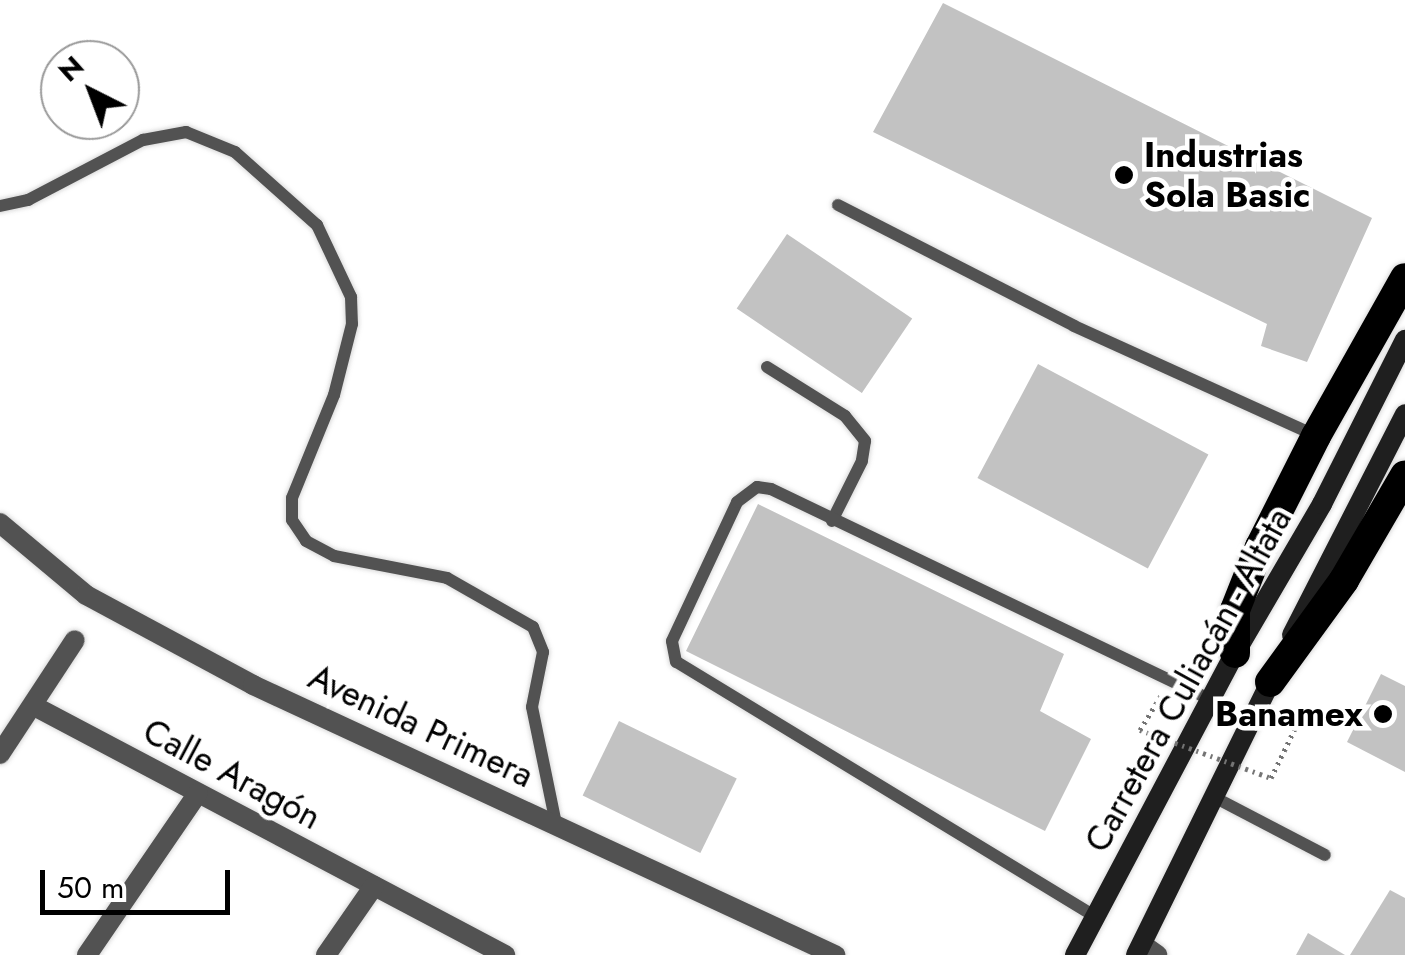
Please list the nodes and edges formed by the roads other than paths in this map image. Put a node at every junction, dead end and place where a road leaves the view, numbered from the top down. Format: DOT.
graph roads {
  1 [pos="838,205"];
  2 [pos="0,206"];
  3 [pos="1405,278"];
  4 [pos="1405,340"];
  5 [pos="767,368"];
  6 [pos="1405,414"];
  7 [pos="1316,436"];
  8 [pos="1405,475"];
  9 [pos="1392,516"];
  10 [pos="832,521"];
  11 [pos="0,524"];
  12 [pos="75,640"];
  13 [pos="1235,654"];
  14 [pos="1270,682"];
  15 [pos="1212,700"];
  16 [pos="34,706"];
  17 [pos="0,754"];
  18 [pos="198,794"];
  19 [pos="1214,797"];
  20 [pos="556,824"];
  21 [pos="1326,855"];
  22 [pos="374,886"];
  23 [pos="1096,917"];
  24 [pos="1145,951"];
  25 [pos="87,955"];
  26 [pos="326,955"];
  27 [pos="505,955"];
  28 [pos="836,955"];
  29 [pos="1075,955"];
  1 -- 7 [label="lane"];
  2 -- 20 [label="lane"];
  3 -- 7 [label="highway"];
  4 -- 13 [label="main road, Carretera Culiacán - Altata"];
  5 -- 10 [label="lane"];
  6 -- 14 [label="main road, Carretera Culiacán - Altata"];
  7 -- 13 [label="highway"];
  8 -- 9 [label="highway"];
  9 -- 14 [label="highway"];
  10 -- 15 [label="lane"];
  10 -- 23 [label="lane"];
  11 -- 20 [label="street, Avenida Primera"];
  12 -- 16 [label="street"];
  13 -- 15 [label="main road, Carretera Culiacán - Altata"];
  14 -- 19 [label="main road, Carretera Culiacán - Altata"];
  15 -- 23 [label="main road, Carretera Culiacán - Altata"];
  16 -- 17 [label="street"];
  16 -- 18 [label="street, Calle Aragón"];
  18 -- 22 [label="street, Calle Aragón"];
  18 -- 25 [label="street"];
  19 -- 21 [label="lane"];
  19 -- 24 [label="main road, Carretera Culiacán - Altata"];
  20 -- 28 [label="street, Avenida Primera"];
  22 -- 26 [label="street"];
  22 -- 27 [label="street, Calle Aragón"];
  23 -- 29 [label="main road, Carretera Culiacán - Altata"];
}
